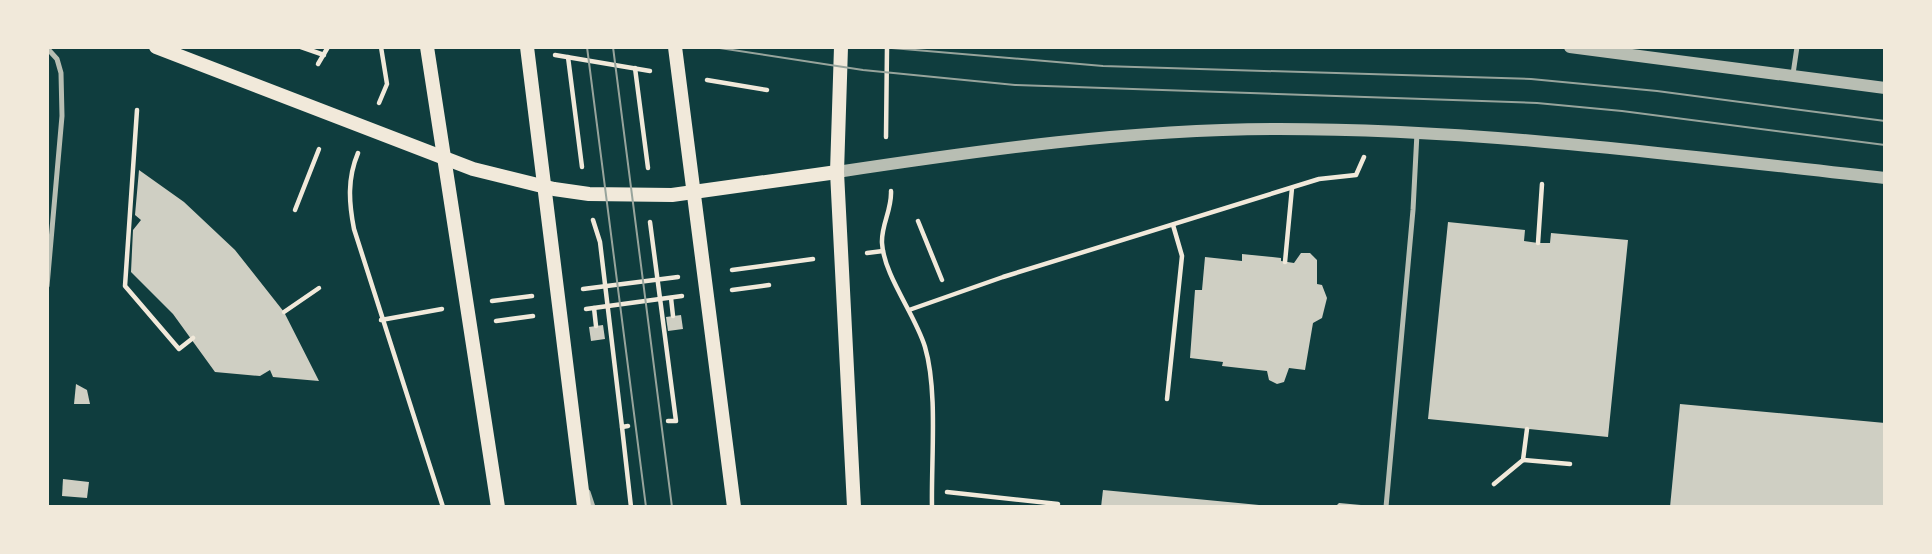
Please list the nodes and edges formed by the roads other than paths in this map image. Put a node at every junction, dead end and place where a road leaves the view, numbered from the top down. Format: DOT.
graph roads {
  1 [pos="156,47"];
  2 [pos="427,47"];
  3 [pos="527,47"];
  4 [pos="675,47"];
  5 [pos="841,47"];
  6 [pos="1570,47"];
  7 [pos="1797,47"];
  8 [pos="47,48"];
  9 [pos="1793,77"];
  10 [pos="1885,88"];
  11 [pos="1417,131"];
  12 [pos="444,158"];
  13 [pos="837,172"];
  14 [pos="1885,178"];
  15 [pos="47,286"];
  16 [pos="579,466"];
  17 [pos="498,507"];
  18 [pos="584,507"];
  19 [pos="593,507"];
  20 [pos="734,507"];
  21 [pos="854,507"];
  22 [pos="1386,507"];
  1 -- 12 [label="main road"];
  2 -- 12 [label="main road"];
  3 -- 16 [label="main road"];
  4 -- 20 [label="main road"];
  5 -- 13 [label="main road"];
  6 -- 9 [label="street"];
  7 -- 9 [label="lane"];
  8 -- 15 [label="lane"];
  9 -- 10 [label="street"];
  11 -- 13 [label="street"];
  11 -- 14 [label="street"];
  11 -- 22 [label="lane"];
  12 -- 13 [label="main road"];
  12 -- 17 [label="main road"];
  13 -- 21 [label="main road"];
  16 -- 18 [label="main road"];
  16 -- 19 [label="lane"];
}
